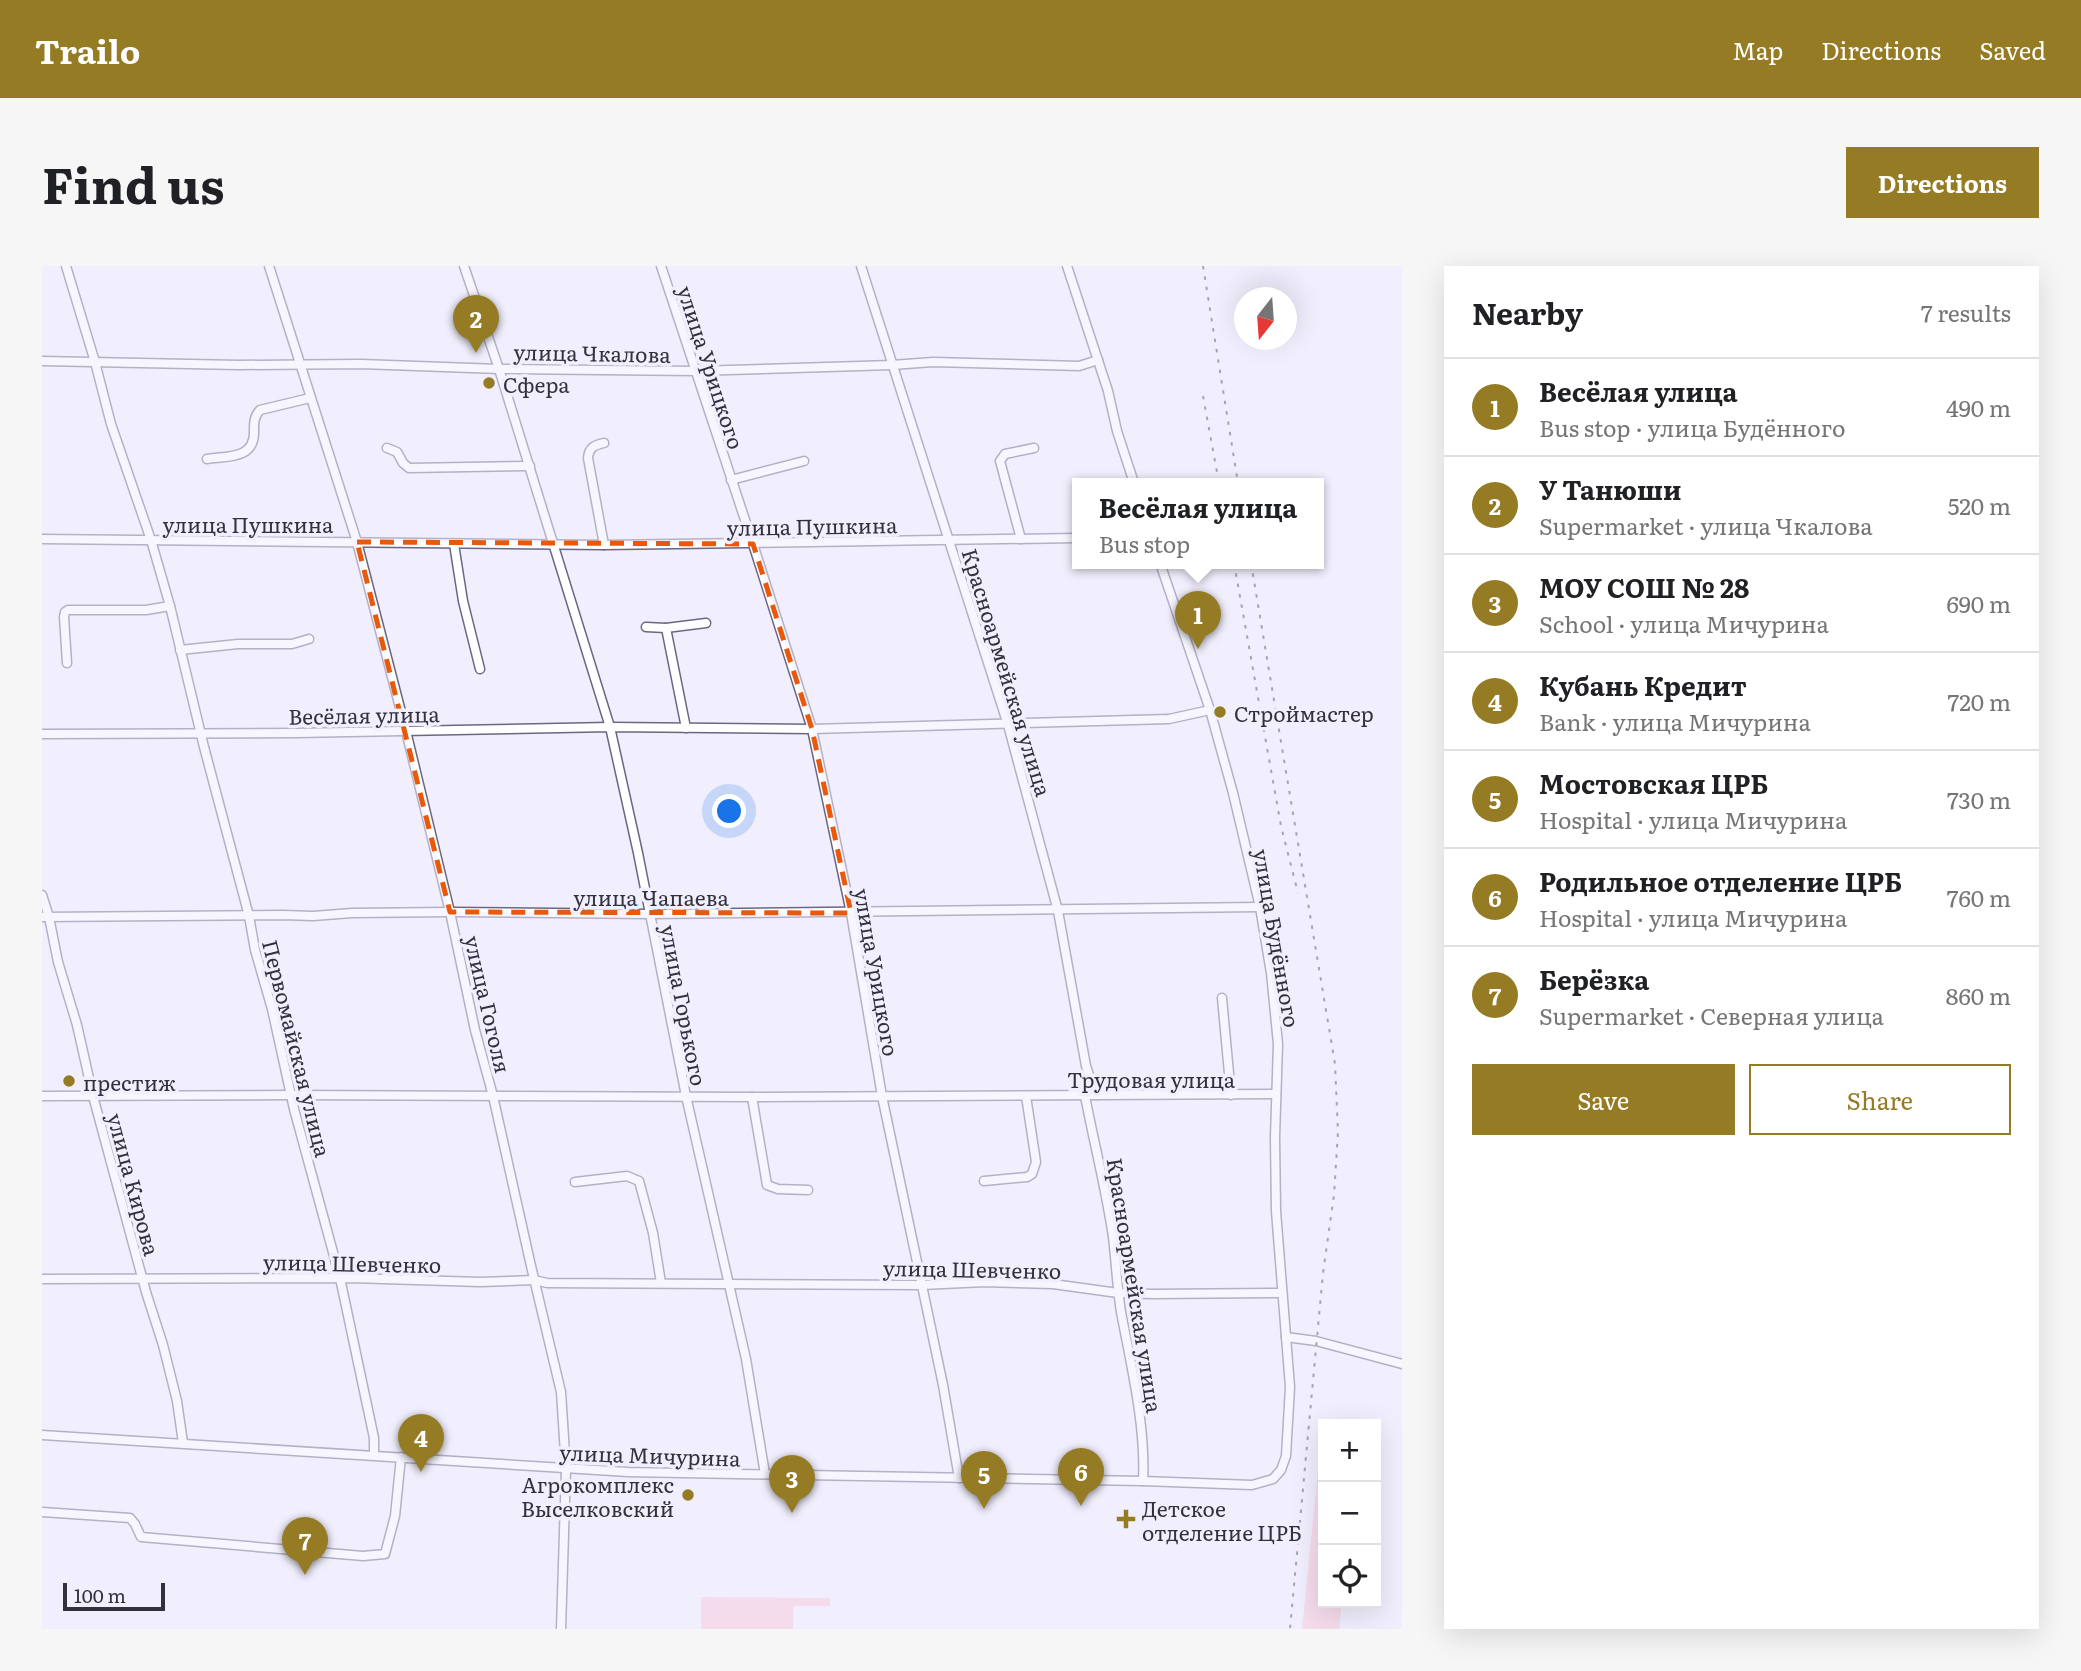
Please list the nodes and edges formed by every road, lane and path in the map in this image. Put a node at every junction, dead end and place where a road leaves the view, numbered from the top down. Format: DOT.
graph roads {
  1 [pos="65,266"];
  2 [pos="270,266"];
  3 [pos="464,266"];
  4 [pos="661,266"];
  5 [pos="860,266"];
  6 [pos="1067,266"];
  7 [pos="1098,360"];
  8 [pos="42,361"];
  9 [pos="95,362"];
  10 [pos="299,365"];
  11 [pos="892,365"];
  12 [pos="499,369"];
  13 [pos="695,371"];
  14 [pos="310,398"];
  15 [pos="604,443"];
  16 [pos="387,448"];
  17 [pos="1034,448"];
  18 [pos="207,459"];
  19 [pos="804,461"];
  20 [pos="530,466"];
  21 [pos="1132,478"];
  22 [pos="731,480"];
  23 [pos="42,538"];
  24 [pos="1072,538"];
  25 [pos="949,539"];
  26 [pos="1021,539"];
  27 [pos="151,540"];
  28 [pos="357,542"];
  29 [pos="454,544"];
  30 [pos="753,544"];
  31 [pos="555,545"];
  32 [pos="604,545"];
  33 [pos="1162,569"];
  34 [pos="170,606"];
  35 [pos="706,623"];
  36 [pos="646,627"];
  37 [pos="666,628"];
  38 [pos="309,639"];
  39 [pos="180,650"];
  40 [pos="67,663"];
  41 [pos="480,669"];
  42 [pos="1210,710"];
  43 [pos="1008,725"];
  44 [pos="610,727"];
  45 [pos="686,728"];
  46 [pos="812,729"];
  47 [pos="407,731"];
  48 [pos="200,732"];
  49 [pos="42,734"];
  50 [pos="42,895"];
  51 [pos="1260,907"];
  52 [pos="1058,911"];
  53 [pos="450,912"];
  54 [pos="851,913"];
  55 [pos="649,914"];
  56 [pos="249,916"];
  57 [pos="45,917"];
  58 [pos="1222,998"];
  59 [pos="1276,1094"];
  60 [pos="291,1095"];
  61 [pos="1231,1095"];
  62 [pos="42,1096"];
  63 [pos="93,1096"];
  64 [pos="493,1096"];
  65 [pos="686,1096"];
  66 [pos="882,1096"];
  67 [pos="1026,1096"];
  68 [pos="1085,1096"];
  69 [pos="1096,1096"];
  70 [pos="752,1097"];
  71 [pos="575,1181"];
  72 [pos="984,1181"];
  73 [pos="808,1190"];
  74 [pos="143,1278"];
  75 [pos="340,1278"];
  76 [pos="42,1279"];
  77 [pos="534,1280"];
  78 [pos="661,1283"];
  79 [pos="730,1285"];
  80 [pos="922,1285"];
  81 [pos="1118,1293"];
  82 [pos="1282,1293"];
  83 [pos="1286,1337"];
  84 [pos="1402,1364"];
  85 [pos="42,1435"];
  86 [pos="183,1443"];
  87 [pos="374,1455"];
  88 [pos="1286,1456"];
  89 [pos="401,1457"];
  90 [pos="566,1469"];
  91 [pos="765,1474"];
  92 [pos="959,1478"];
  93 [pos="1143,1481"];
  94 [pos="42,1512"];
  95 [pos="561,1629"];
  1 -- 9 [label="street, Первомайская улица"];
  2 -- 10 [label="street, улица Гоголя"];
  3 -- 12 [label="street, улица Горького"];
  4 -- 13 [label="street, улица Урицкого"];
  5 -- 11 [label="street, Красноармейская улица"];
  6 -- 7 [label="street"];
  7 -- 11 [label="street, улица Чкалова"];
  7 -- 21 [label="street"];
  8 -- 9 [label="street, улица Чкалова"];
  9 -- 10 [label="street, улица Чкалова"];
  9 -- 27 [label="street, Первомайская улица"];
  10 -- 12 [label="street, улица Чкалова"];
  10 -- 14 [label="street, улица Гоголя"];
  11 -- 13 [label="street, улица Чкалова"];
  11 -- 25 [label="street, Красноармейская улица"];
  12 -- 13 [label="street, улица Чкалова"];
  12 -- 20 [label="street, улица Горького"];
  13 -- 22 [label="street, улица Урицкого"];
  14 -- 18 [label="street"];
  14 -- 28 [label="street, улица Гоголя"];
  15 -- 32 [label="street"];
  16 -- 20 [label="street"];
  17 -- 26 [label="street"];
  19 -- 22 [label="street, улица Урицкого"];
  20 -- 31 [label="street, улица Горького"];
  22 -- 30 [label="street, улица Урицкого"];
  23 -- 27 [label="street, улица Пушкина"];
  24 -- 26 [label="street, улица Пушкина"];
  25 -- 26 [label="street, улица Пушкина"];
  25 -- 30 [label="street, улица Пушкина"];
  25 -- 43 [label="street, Красноармейская улица"];
  27 -- 28 [label="street, улица Пушкина"];
  27 -- 34 [label="street, Первомайская улица"];
  28 -- 29 [label="street, улица Пушкина"];
  28 -- 47 [label="street, улица Гоголя"];
  29 -- 31 [label="street, улица Пушкина"];
  29 -- 41 [label="street"];
  30 -- 32 [label="street, улица Пушкина"];
  30 -- 46 [label="street, улица Урицкого"];
  31 -- 32 [label="street, улица Пушкина"];
  31 -- 44 [label="street, улица Горького"];
  33 -- 42 [label="street, улица Будённого"];
  34 -- 39 [label="street, Первомайская улица"];
  34 -- 40 [label="street"];
  35 -- 37 [label="street"];
  36 -- 37 [label="street"];
  37 -- 45 [label="street"];
  38 -- 39 [label="street"];
  39 -- 48 [label="street, Первомайская улица"];
  42 -- 43 [label="street, Весёлая улица"];
  42 -- 51 [label="street, улица Будённого"];
  43 -- 46 [label="street, Весёлая улица"];
  43 -- 52 [label="street, Красноармейская улица"];
  44 -- 45 [label="street, Весёлая улица"];
  44 -- 47 [label="street, Весёлая улица"];
  44 -- 55 [label="street, улица Горького"];
  45 -- 46 [label="street, Весёлая улица"];
  46 -- 54 [label="street, улица Урицкого"];
  47 -- 48 [label="street, Весёлая улица"];
  47 -- 53 [label="street, улица Гоголя"];
  48 -- 49 [label="street, Весёлая улица"];
  48 -- 56 [label="street, Первомайская улица"];
  50 -- 57 [label="street, улица Кирова"];
  51 -- 52 [label="street, улица Чапаева"];
  51 -- 59 [label="street, улица Будённого"];
  52 -- 54 [label="street, улица Чапаева"];
  52 -- 69 [label="street, Красноармейская улица"];
  53 -- 55 [label="street, улица Чапаева"];
  53 -- 56 [label="street, улица Чапаева"];
  53 -- 64 [label="street, улица Гоголя"];
  54 -- 55 [label="street, улица Чапаева"];
  54 -- 66 [label="street, улица Урицкого"];
  55 -- 65 [label="street, улица Горького"];
  56 -- 57 [label="street, улица Чапаева"];
  56 -- 60 [label="street, Первомайская улица"];
  57 -- 63 [label="street, улица Кирова"];
  58 -- 61 [label="street"];
  59 -- 61 [label="street, Трудовая улица"];
  59 -- 82 [label="street, улица Будённого"];
  60 -- 63 [label="street, Трудовая улица"];
  60 -- 64 [label="street, Трудовая улица"];
  60 -- 75 [label="street, Первомайская улица"];
  61 -- 69 [label="street, Трудовая улица"];
  62 -- 63 [label="street, Трудовая улица"];
  63 -- 74 [label="street, улица Кирова"];
  64 -- 65 [label="street, Трудовая улица"];
  64 -- 77 [label="street, улица Гоголя"];
  65 -- 70 [label="street, Трудовая улица"];
  65 -- 79 [label="street, улица Горького"];
  66 -- 67 [label="street, Трудовая улица"];
  66 -- 70 [label="street, Трудовая улица"];
  66 -- 80 [label="street, улица Урицкого"];
  67 -- 68 [label="street, Трудовая улица"];
  67 -- 72 [label="street"];
  68 -- 69 [label="street, Трудовая улица"];
  68 -- 81 [label="street, Красноармейская улица"];
  70 -- 73 [label="street"];
  71 -- 78 [label="street"];
  74 -- 75 [label="street, улица Шевченко"];
  74 -- 76 [label="street, улица Шевченко"];
  74 -- 86 [label="street, улица Кирова"];
  75 -- 77 [label="street, улица Шевченко"];
  75 -- 87 [label="street, Первомайская улица"];
  77 -- 78 [label="street, улица Шевченко"];
  77 -- 90 [label="street, улица Гоголя"];
  78 -- 79 [label="street, улица Шевченко"];
  79 -- 80 [label="street, улица Шевченко"];
  79 -- 91 [label="street, улица Горького"];
  80 -- 81 [label="street, улица Шевченко"];
  80 -- 92 [label="street, улица Урицкого"];
  81 -- 82 [label="street, улица Шевченко"];
  81 -- 93 [label="street, Красноармейская улица"];
  82 -- 83 [label="street, улица Будённого"];
  83 -- 84 [label="street"];
  83 -- 88 [label="street, улица Будённого"];
  85 -- 86 [label="street, улица Мичурина"];
  86 -- 87 [label="street, улица Мичурина"];
  87 -- 89 [label="street, улица Мичурина"];
  88 -- 93 [label="street, улица Мичурина"];
  89 -- 90 [label="street, улица Мичурина"];
  89 -- 94 [label="street"];
  90 -- 91 [label="street, улица Мичурина"];
  90 -- 95 [label="street, улица Гоголя"];
  91 -- 92 [label="street, улица Мичурина"];
  92 -- 93 [label="street, улица Мичурина"];
}
